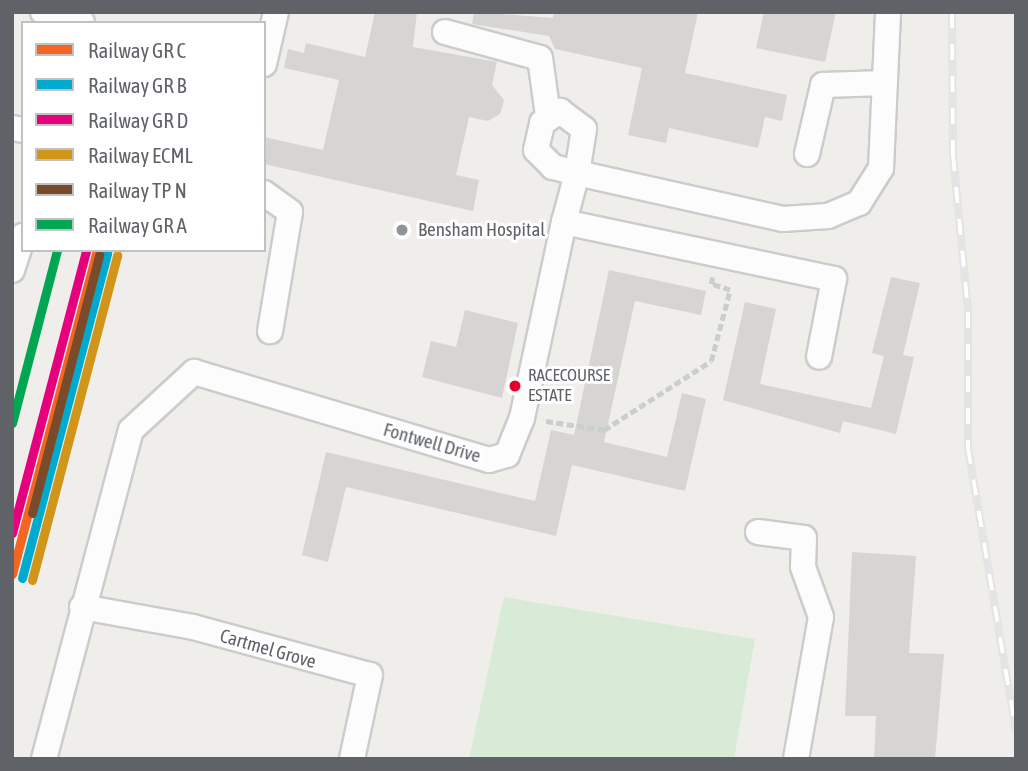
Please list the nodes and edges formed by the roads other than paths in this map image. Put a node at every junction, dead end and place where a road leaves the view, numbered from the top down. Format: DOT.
graph roads {
  1 [pos="43,12"];
  2 [pos="276,12"];
  3 [pos="888,12"];
  4 [pos="77,21"];
  5 [pos="445,32"];
  6 [pos="266,55"];
  7 [pos="885,83"];
  8 [pos="548,116"];
  9 [pos="807,154"];
  10 [pos="576,173"];
  11 [pos="266,194"];
  12 [pos="564,222"];
  13 [pos="18,242"];
  14 [pos="12,270"];
  15 [pos="270,331"];
  16 [pos="819,357"];
  17 [pos="758,532"];
  18 [pos="82,607"];
  19 [pos="44,759"];
  20 [pos="352,759"];
  21 [pos="796,759"];
  1 -- 4 [label="street"];
  2 -- 6 [label="street"];
  3 -- 7 [label="street"];
  5 -- 8 [label="street"];
  7 -- 9 [label="street"];
  7 -- 10 [label="street"];
  8 -- 10 [label="street"];
  8 -- 10 [label="street"];
  10 -- 12 [label="street, Fontwell Drive"];
  11 -- 15 [label="street"];
  12 -- 16 [label="street"];
  12 -- 18 [label="street, Fontwell Drive"];
  13 -- 14 [label="street"];
  17 -- 21 [label="street"];
  18 -- 19 [label="street, Fontwell Drive"];
  18 -- 20 [label="street, Cartmel Grove"];
}
